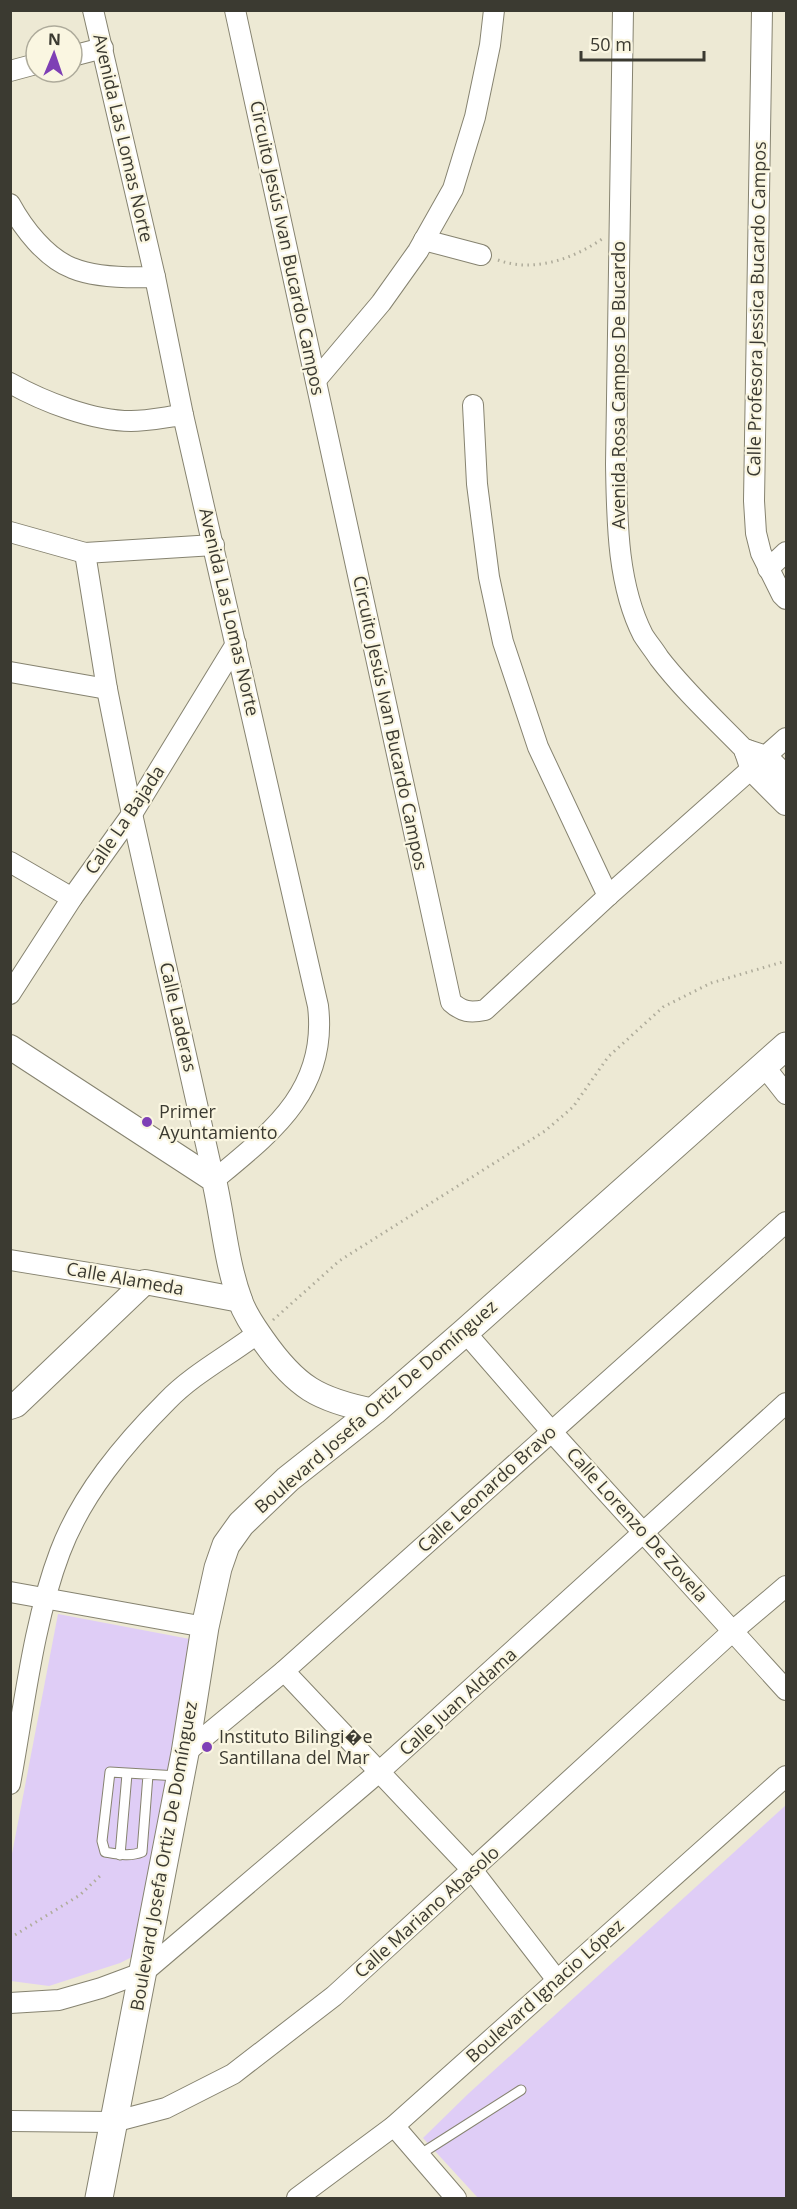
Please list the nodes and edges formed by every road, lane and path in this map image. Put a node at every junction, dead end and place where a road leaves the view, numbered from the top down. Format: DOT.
graph roads {
  1 [pos="93,10"];
  2 [pos="235,10"];
  3 [pos="494,10"];
  4 [pos="623,10"];
  5 [pos="762,10"];
  6 [pos="103,48"];
  7 [pos="84,53"];
  8 [pos="10,204"];
  9 [pos="619,229"];
  10 [pos="424,240"];
  11 [pos="481,255"];
  12 [pos="155,277"];
  13 [pos="316,380"];
  14 [pos="10,383"];
  15 [pos="473,405"];
  16 [pos="183,415"];
  17 [pos="10,532"];
  18 [pos="214,545"];
  19 [pos="786,552"];
  20 [pos="85,553"];
  21 [pos="768,569"];
  22 [pos="786,599"];
  23 [pos="236,644"];
  24 [pos="10,672"];
  25 [pos="107,690"];
  26 [pos="786,738"];
  27 [pos="755,760"];
  28 [pos="786,778"];
  29 [pos="786,803"];
  30 [pos="132,814"];
  31 [pos="10,861"];
  32 [pos="608,896"];
  33 [pos="72,898"];
  34 [pos="786,961"];
  35 [pos="10,994"];
  36 [pos="786,1046"];
  37 [pos="10,1047"];
  38 [pos="764,1066"];
  39 [pos="786,1094"];
  40 [pos="214,1180"];
  41 [pos="786,1222"];
  42 [pos="10,1260"];
  43 [pos="145,1282"];
  44 [pos="240,1300"];
  45 [pos="465,1332"];
  46 [pos="258,1333"];
  47 [pos="786,1403"];
  48 [pos="10,1407"];
  49 [pos="374,1411"];
  50 [pos="551,1431"];
  51 [pos="642,1532"];
  52 [pos="786,1586"];
  53 [pos="10,1592"];
  54 [pos="44,1598"];
  55 [pos="205,1628"];
  56 [pos="734,1630"];
  57 [pos="285,1671"];
  58 [pos="786,1690"];
  59 [pos="183,1765"];
  60 [pos="379,1772"];
  61 [pos="127,1774"];
  62 [pos="148,1775"];
  63 [pos="786,1776"];
  64 [pos="10,1784"];
  65 [pos="120,1855"];
  66 [pos="473,1871"];
  67 [pos="100,1876"];
  68 [pos="10,1938"];
  69 [pos="144,1972"];
  70 [pos="557,1980"];
  71 [pos="10,2002"];
  72 [pos="521,2090"];
  73 [pos="10,2121"];
  74 [pos="113,2122"];
  75 [pos="394,2126"];
  76 [pos="419,2155"];
  77 [pos="99,2199"];
  78 [pos="297,2199"];
  79 [pos="456,2199"];
  1 -- 6 [label="street, Avenida Las Lomas Norte"];
  2 -- 13 [label="street, Circuito Jesús Ivan Bucardo Campos"];
  3 -- 10 [label="street"];
  4 -- 9 [label="street, Avenida Rosa Campos De Bucardo"];
  5 -- 21 [label="street, Calle Profesora Jessica Bucardo Campos"];
  6 -- 7 [label="street"];
  6 -- 12 [label="street, Avenida Las Lomas Norte"];
  8 -- 12 [label="street"];
  9 -- 11 [label="path"];
  9 -- 27 [label="street, Avenida Rosa Campos De Bucardo"];
  10 -- 11 [label="street"];
  10 -- 13 [label="street"];
  12 -- 16 [label="street, Avenida Las Lomas Norte"];
  13 -- 32 [label="street, Circuito Jesús Ivan Bucardo Campos"];
  14 -- 16 [label="street"];
  15 -- 32 [label="street"];
  16 -- 18 [label="street, Avenida Las Lomas Norte"];
  17 -- 20 [label="street"];
  18 -- 20 [label="street"];
  18 -- 23 [label="street, Avenida Las Lomas Norte"];
  19 -- 21 [label="street"];
  20 -- 25 [label="street, Calle Laderas"];
  21 -- 22 [label="street, Calle Profesora Jessica Bucardo Campos"];
  23 -- 30 [label="street, Calle La Bajada"];
  23 -- 40 [label="street, Avenida Las Lomas Norte"];
  24 -- 25 [label="street"];
  25 -- 30 [label="street, Calle Laderas"];
  26 -- 27 [label="street, Circuito Jesús Ivan Bucardo Campos"];
  27 -- 28 [label="street, Avenida Rosa Campos De Bucardo"];
  27 -- 29 [label="street, Avenida Rosa Campos De Bucardo"];
  27 -- 32 [label="street, Circuito Jesús Ivan Bucardo Campos"];
  30 -- 33 [label="street, Calle La Bajada"];
  30 -- 40 [label="street, Calle Laderas"];
  31 -- 33 [label="street"];
  33 -- 35 [label="street, Calle La Bajada"];
  34 -- 46 [label="path"];
  36 -- 38 [label="main road, Boulevard Josefa Ortiz De Domínguez"];
  37 -- 40 [label="street"];
  38 -- 39 [label="street"];
  38 -- 45 [label="main road, Boulevard Josefa Ortiz De Domínguez"];
  40 -- 44 [label="street, Calle Laderas"];
  41 -- 50 [label="street, Calle Leonardo Bravo"];
  42 -- 43 [label="street, Calle Alameda"];
  43 -- 44 [label="street, Calle Alameda"];
  43 -- 48 [label="street"];
  44 -- 46 [label="street, Calle Laderas"];
  45 -- 49 [label="main road, Boulevard Josefa Ortiz De Domínguez"];
  45 -- 50 [label="street, Calle Lorenzo De Zovela"];
  46 -- 49 [label="street, Calle Laderas"];
  46 -- 54 [label="street"];
  47 -- 51 [label="street, Calle Juan Aldama"];
  49 -- 55 [label="main road, Boulevard Josefa Ortiz De Domínguez"];
  50 -- 51 [label="street, Calle Lorenzo De Zovela"];
  50 -- 57 [label="street, Calle Leonardo Bravo"];
  51 -- 56 [label="street, Calle Lorenzo De Zovela"];
  51 -- 60 [label="street, Calle Juan Aldama"];
  52 -- 56 [label="street, Calle Mariano Abasolo"];
  53 -- 54 [label="street"];
  54 -- 55 [label="street"];
  54 -- 64 [label="street"];
  55 -- 59 [label="main road, Boulevard Josefa Ortiz De Domínguez"];
  56 -- 58 [label="street, Calle Lorenzo De Zovela"];
  56 -- 66 [label="street, Calle Mariano Abasolo"];
  57 -- 59 [label="street, Calle Leonardo Bravo"];
  57 -- 60 [label="street"];
  59 -- 62 [label="lane"];
  59 -- 69 [label="main road, Boulevard Josefa Ortiz De Domínguez"];
  60 -- 66 [label="street"];
  60 -- 69 [label="street, Calle Juan Aldama"];
  61 -- 62 [label="lane"];
  61 -- 65 [label="lane"];
  61 -- 65 [label="lane"];
  62 -- 65 [label="lane"];
  63 -- 70 [label="street, Boulevard Ignacio López"];
  66 -- 70 [label="street"];
  66 -- 74 [label="street, Calle Mariano Abasolo"];
  67 -- 68 [label="path"];
  69 -- 71 [label="street, Calle Juan Aldama"];
  69 -- 74 [label="main road, Boulevard Josefa Ortiz De Domínguez"];
  70 -- 75 [label="street, Boulevard Ignacio López"];
  72 -- 76 [label="lane"];
  73 -- 74 [label="street, Calle Mariano Abasolo"];
  74 -- 77 [label="main road, Boulevard Josefa Ortiz De Domínguez"];
  75 -- 76 [label="street"];
  75 -- 78 [label="street, Boulevard Ignacio López"];
  76 -- 79 [label="street"];
}
